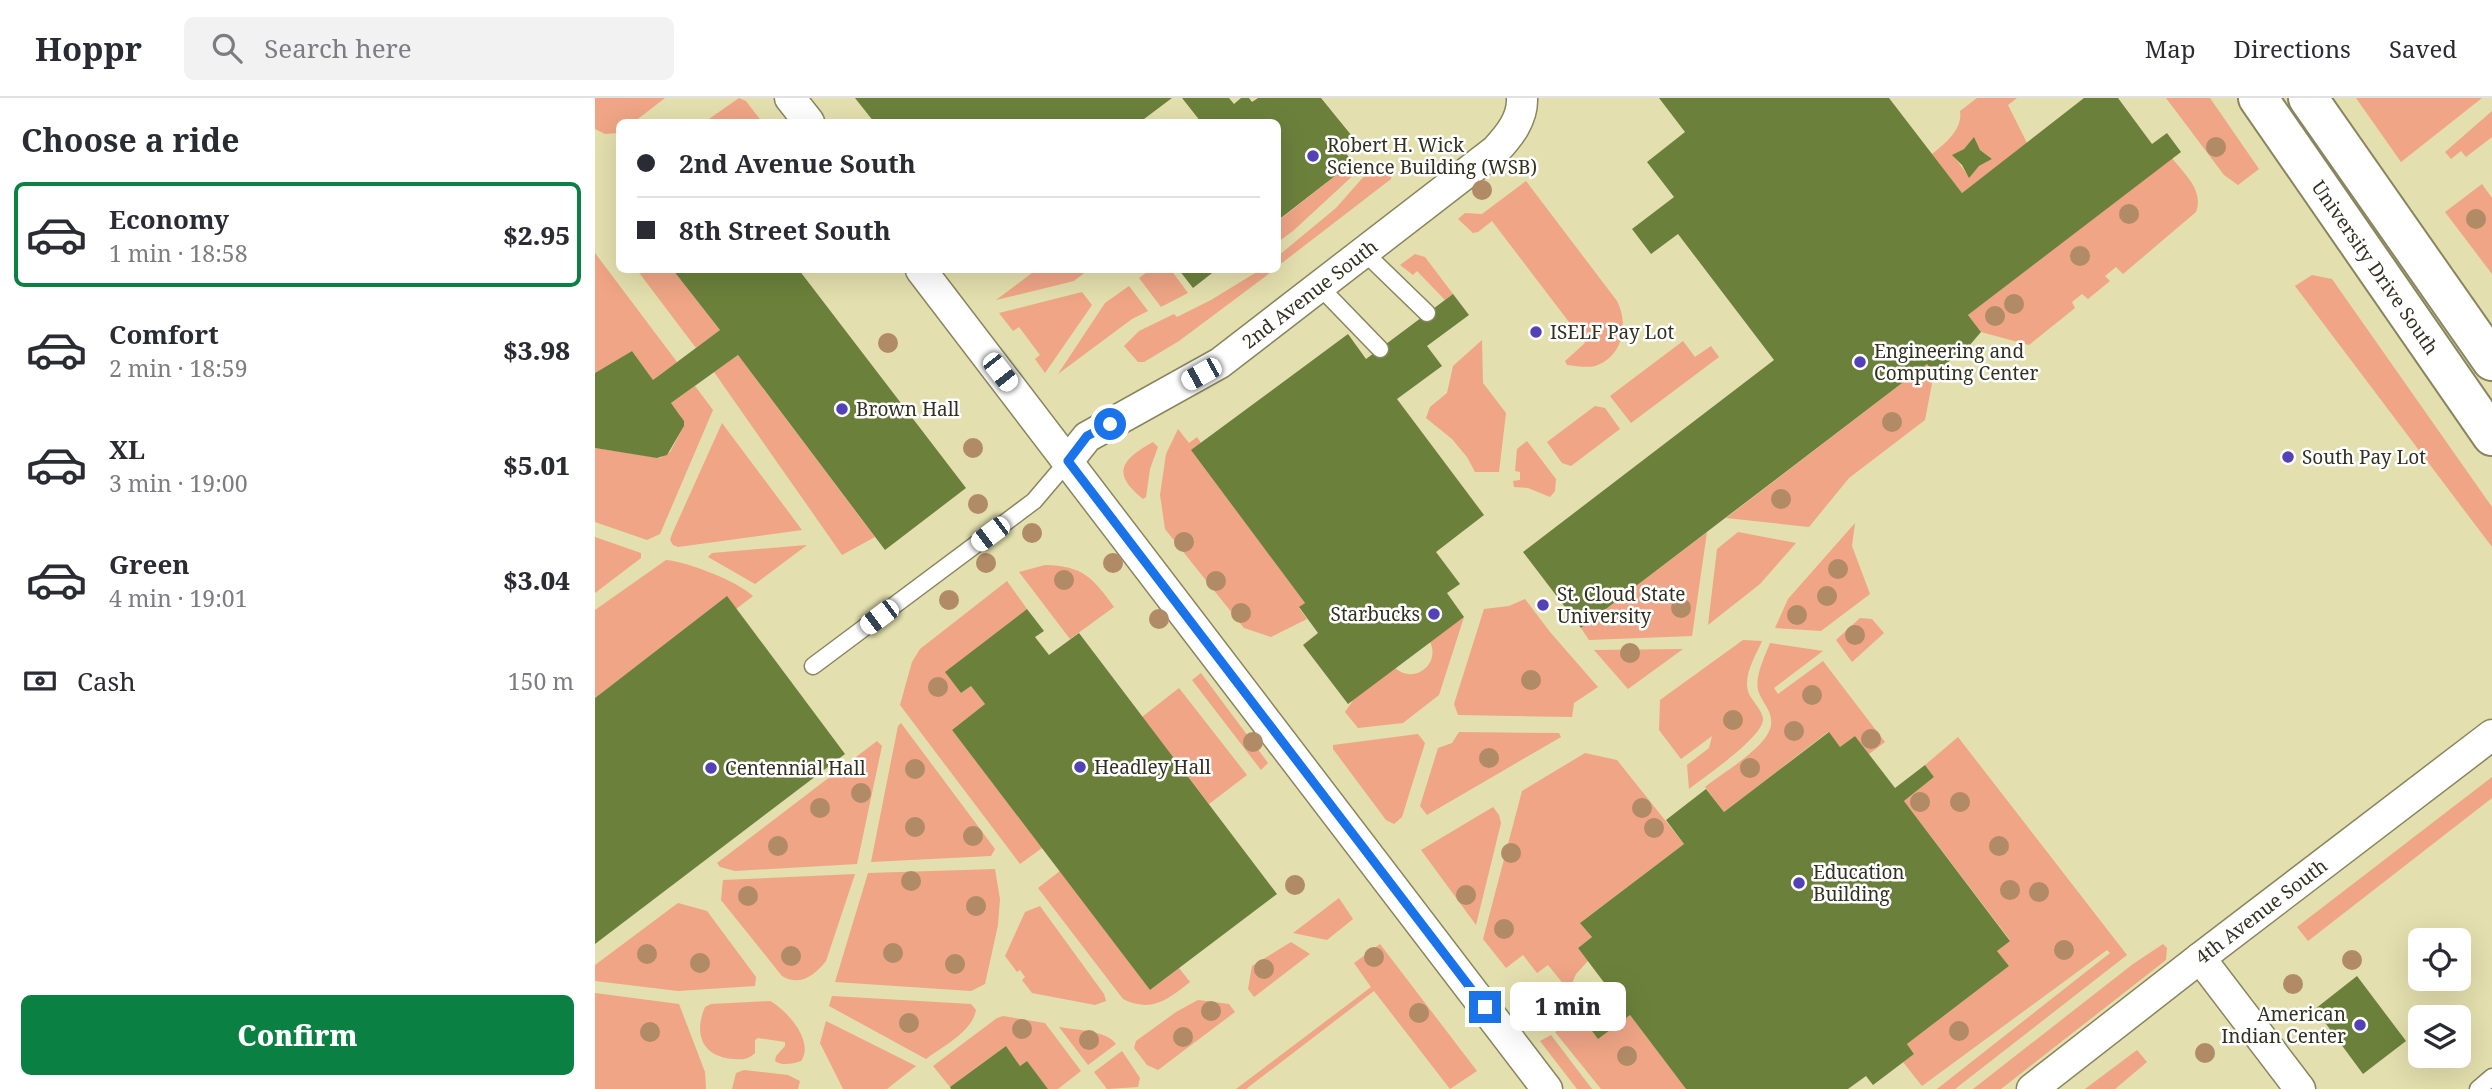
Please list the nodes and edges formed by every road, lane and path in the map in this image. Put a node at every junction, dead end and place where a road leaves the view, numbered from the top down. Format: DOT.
graph roads {
  1 [pos="790,98"];
  2 [pos="1522,98"];
  3 [pos="2258,98"];
  4 [pos="2308,98"];
  5 [pos="807,119"];
  6 [pos="1364,252"];
  7 [pos="923,273"];
  8 [pos="1319,286"];
  9 [pos="1427,313"];
  10 [pos="1380,349"];
  11 [pos="2492,362"];
  12 [pos="2492,436"];
  13 [pos="1068,461"];
  14 [pos="813,666"];
  15 [pos="2492,735"];
  16 [pos="2200,958"];
  17 [pos="2492,1077"];
  18 [pos="1547,1089"];
  19 [pos="2032,1089"];
  20 [pos="2300,1089"];
  21 [pos="2477,1089"];
  1 -- 5 [label="street"];
  2 -- 6 [label="street, 2nd Avenue South"];
  3 -- 12 [label="street, University Drive South"];
  4 -- 11 [label="street, University Drive South"];
  6 -- 8 [label="street, 2nd Avenue South"];
  6 -- 9 [label="lane"];
  7 -- 13 [label="street"];
  8 -- 10 [label="lane"];
  8 -- 13 [label="street, 2nd Avenue South"];
  13 -- 14 [label="lane"];
  13 -- 18 [label="street"];
  15 -- 16 [label="street, 4th Avenue South"];
  16 -- 19 [label="street, 4th Avenue South"];
  16 -- 20 [label="street"];
  17 -- 21 [label="lane"];
}
